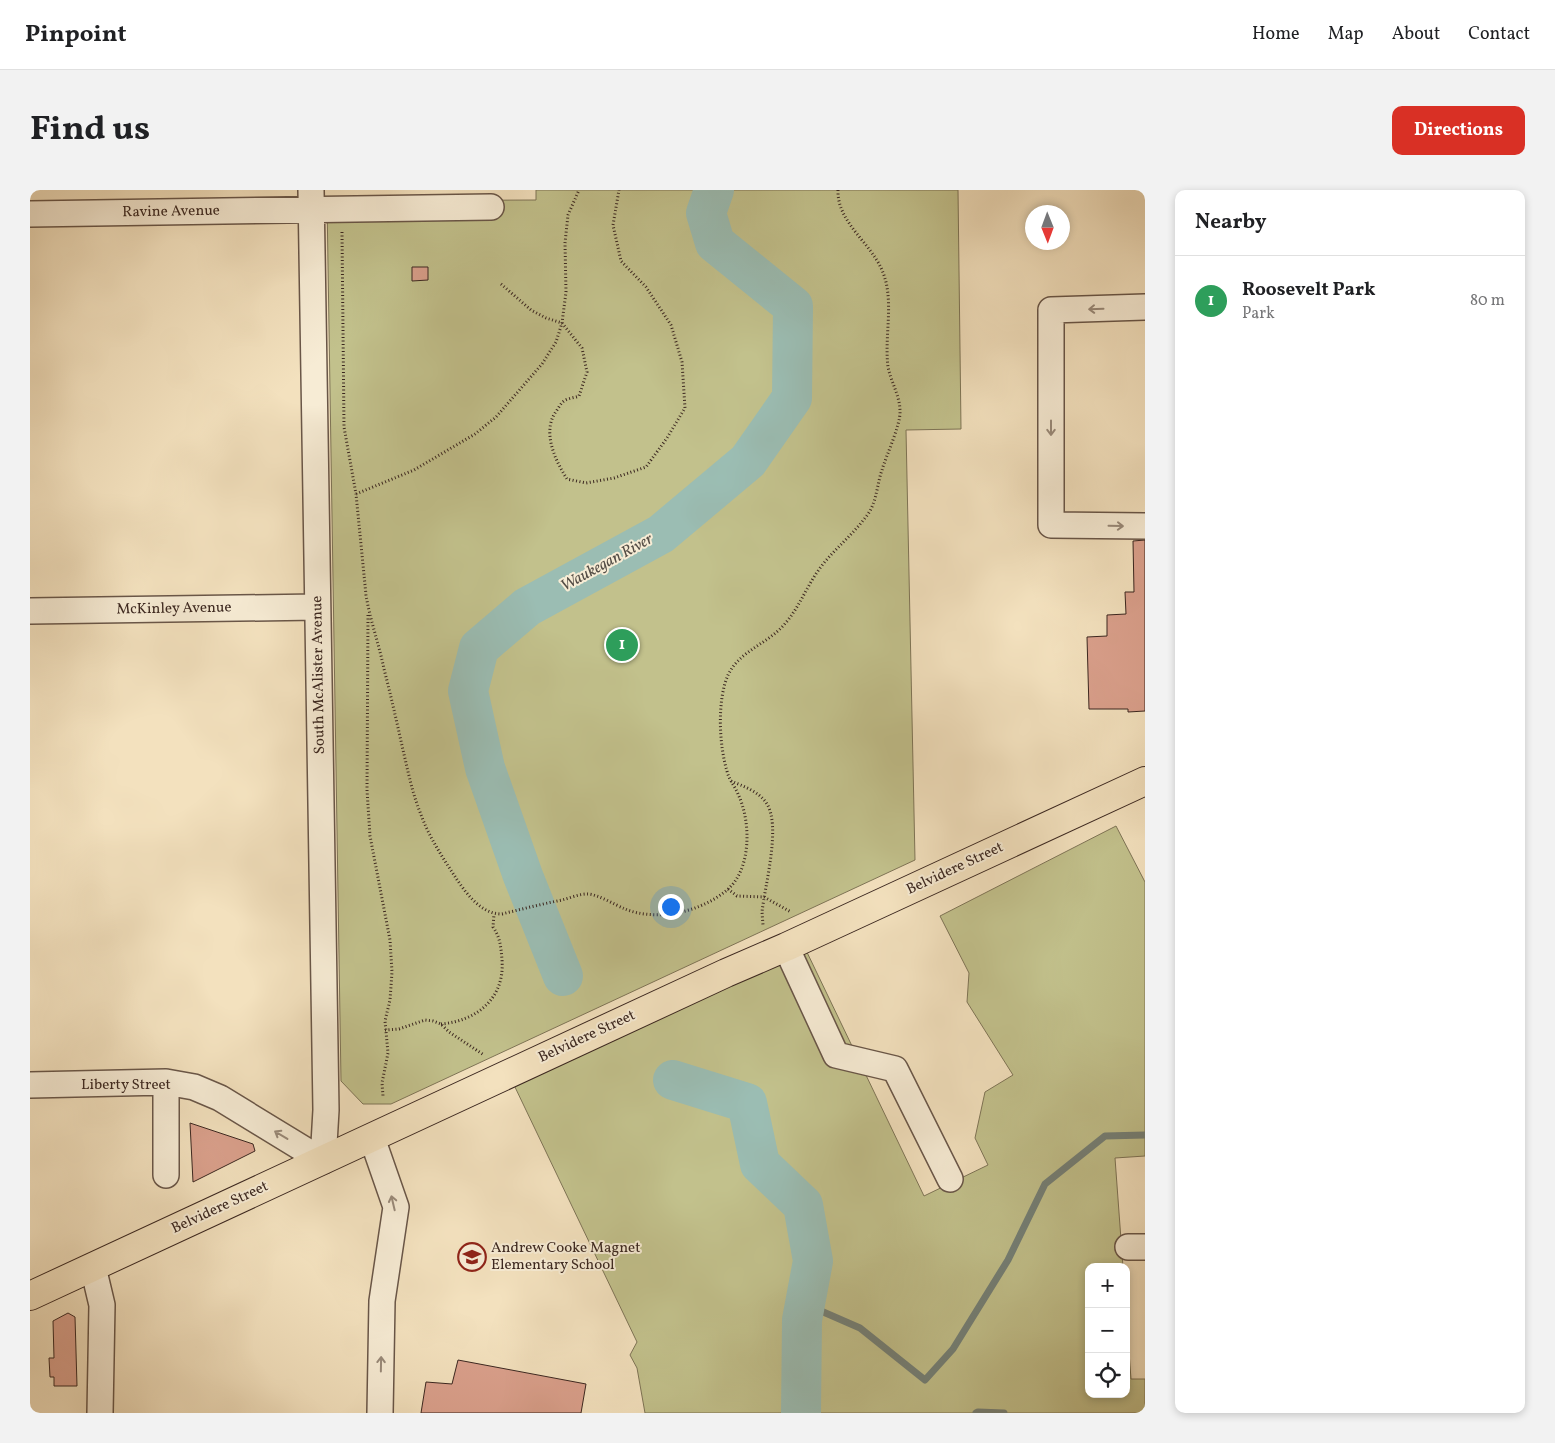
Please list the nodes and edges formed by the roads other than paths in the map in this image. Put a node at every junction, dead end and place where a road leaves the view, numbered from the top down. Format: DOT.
graph roads {
  1 [pos="311,200"];
  2 [pos="491,207"];
  3 [pos="30,214"];
  4 [pos="1145,307"];
  5 [pos="1145,526"];
  6 [pos="317,606"];
  7 [pos="30,611"];
  8 [pos="1145,781"];
  9 [pos="786,947"];
  10 [pos="166,1082"];
  11 [pos="30,1085"];
  12 [pos="372,1138"];
  13 [pos="323,1161"];
  14 [pos="166,1175"];
  15 [pos="950,1179"];
  16 [pos="92,1267"];
  17 [pos="30,1296"];
  18 [pos="100,1413"];
  19 [pos="380,1413"];
  1 -- 2 [label="street, Ravine Avenue"];
  1 -- 3 [label="street, Ravine Avenue"];
  1 -- 6 [label="street, South McAlister Avenue"];
  4 -- 5 [label="street, one-way"];
  6 -- 7 [label="street, McKinley Avenue"];
  6 -- 13 [label="street, South McAlister Avenue"];
  8 -- 9 [label="main road, Belvidere Street"];
  9 -- 12 [label="main road, Belvidere Street"];
  9 -- 15 [label="street"];
  10 -- 11 [label="street, Liberty Street"];
  13 -- 10 [label="street, Liberty Street, one-way"];
  10 -- 14 [label="street"];
  12 -- 13 [label="main road, Belvidere Street"];
  19 -- 12 [label="street, one-way"];
  13 -- 16 [label="main road, Belvidere Street"];
  16 -- 17 [label="main road, Belvidere Street"];
  16 -- 18 [label="street"];
}
